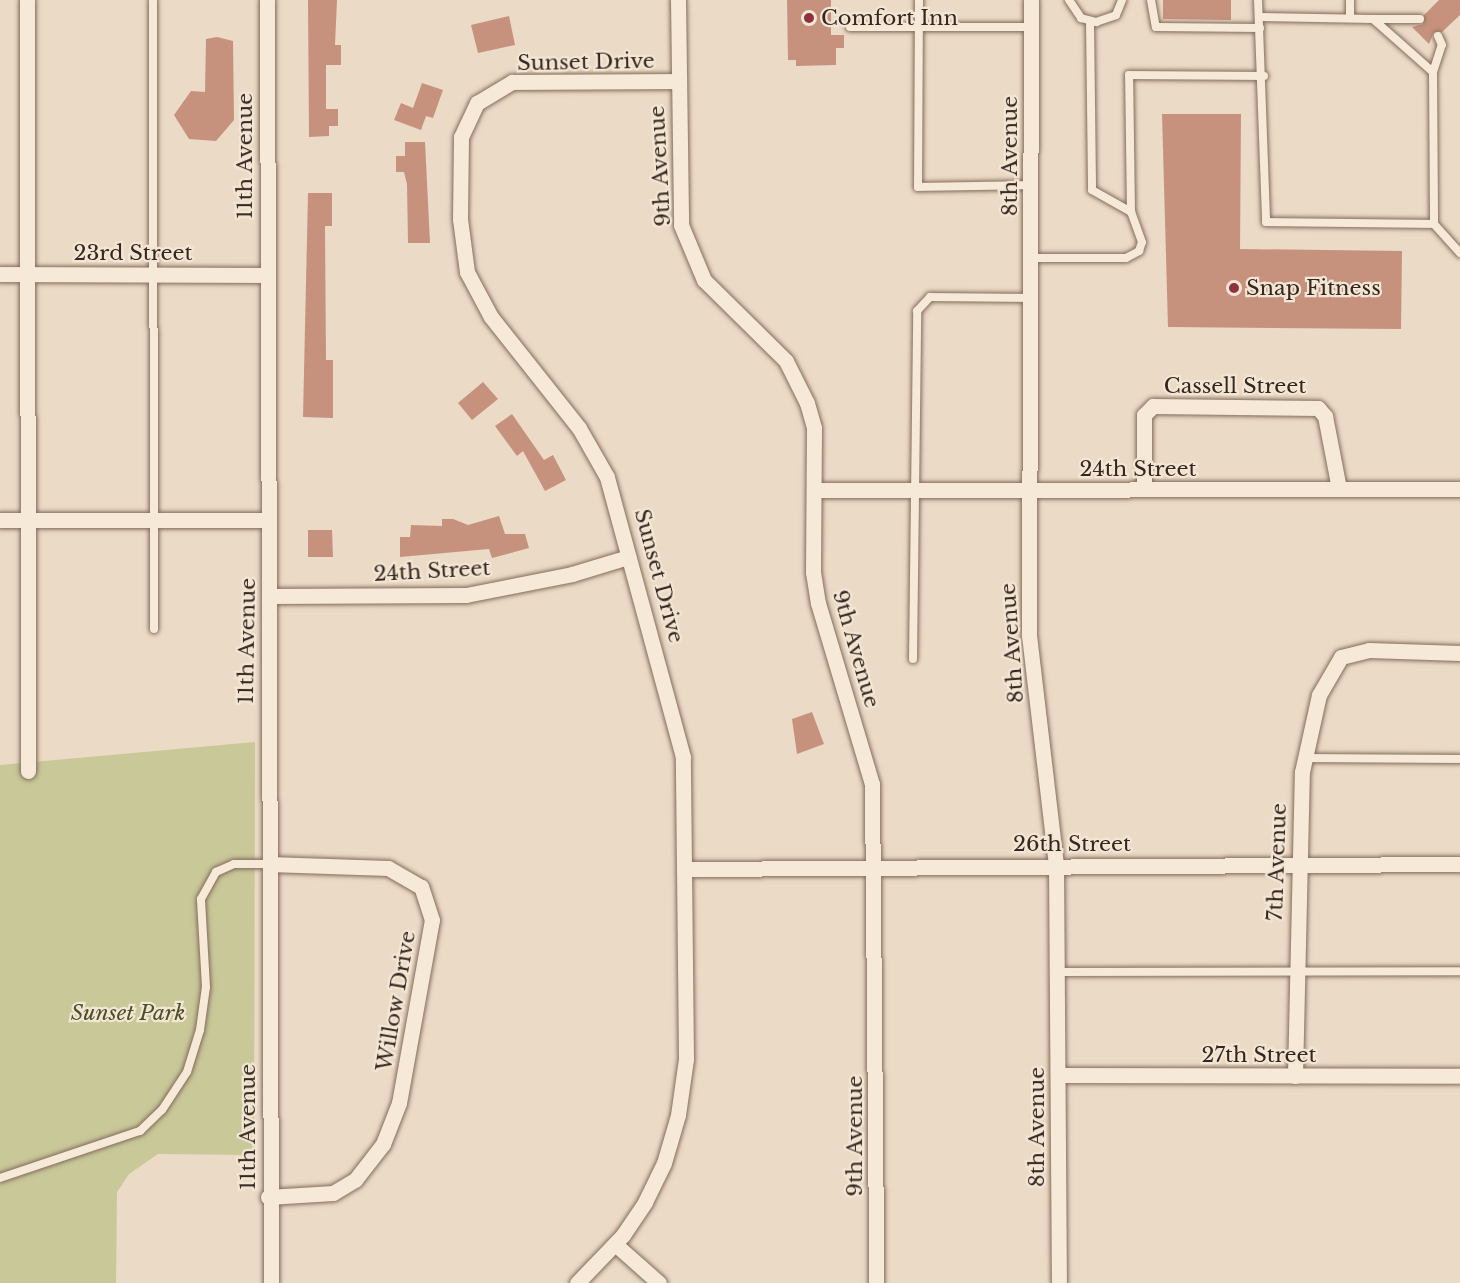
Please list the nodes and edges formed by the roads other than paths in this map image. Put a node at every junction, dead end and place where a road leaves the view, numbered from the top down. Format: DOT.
graph roads {
  1 [pos="27,0"];
  2 [pos="153,0"];
  3 [pos="267,0"];
  4 [pos="678,0"];
  5 [pos="919,0"];
  6 [pos="1031,0"];
  7 [pos="1069,0"];
  8 [pos="1122,0"];
  9 [pos="1151,0"];
  10 [pos="1258,0"];
  11 [pos="1350,0"];
  12 [pos="1260,17"];
  13 [pos="1350,18"];
  14 [pos="1373,19"];
  15 [pos="1420,19"];
  16 [pos="1090,21"];
  17 [pos="850,27"];
  18 [pos="919,27"];
  19 [pos="1031,27"];
  20 [pos="1260,28"];
  21 [pos="1438,36"];
  22 [pos="1433,72"];
  23 [pos="1264,76"];
  24 [pos="677,81"];
  25 [pos="1032,185"];
  26 [pos="1131,212"];
  27 [pos="1434,224"];
  28 [pos="1460,253"];
  29 [pos="1031,258"];
  30 [pos="0,274"];
  31 [pos="30,274"];
  32 [pos="154,274"];
  33 [pos="266,275"];
  34 [pos="1030,298"];
  35 [pos="1144,489"];
  36 [pos="1339,489"];
  37 [pos="1460,489"];
  38 [pos="816,490"];
  39 [pos="1029,491"];
  40 [pos="916,492"];
  41 [pos="0,520"];
  42 [pos="27,520"];
  43 [pos="153,520"];
  44 [pos="266,520"];
  45 [pos="628,557"];
  46 [pos="270,596"];
  47 [pos="154,629"];
  48 [pos="1460,653"];
  49 [pos="912,659"];
  50 [pos="1305,758"];
  51 [pos="1460,759"];
  52 [pos="28,771"];
  53 [pos="269,864"];
  54 [pos="1056,864"];
  55 [pos="1297,864"];
  56 [pos="1460,864"];
  57 [pos="872,868"];
  58 [pos="685,869"];
  59 [pos="1294,970"];
  60 [pos="1460,971"];
  61 [pos="1057,972"];
  62 [pos="1058,1075"];
  63 [pos="1295,1076"];
  64 [pos="1460,1076"];
  65 [pos="0,1178"];
  66 [pos="268,1197"];
  67 [pos="615,1244"];
  68 [pos="271,1283"];
  69 [pos="577,1283"];
  70 [pos="659,1283"];
  71 [pos="876,1283"];
  72 [pos="1059,1283"];
  1 -- 31 [label="street"];
  2 -- 32 [label="lane"];
  3 -- 33 [label="street, 11th Avenue"];
  4 -- 24 [label="street, 9th Avenue"];
  5 -- 18 [label="lane"];
  6 -- 19 [label="street, 8th Avenue"];
  7 -- 16 [label="lane"];
  8 -- 16 [label="lane"];
  9 -- 20 [label="lane"];
  10 -- 12 [label="lane"];
  11 -- 13 [label="lane"];
  12 -- 13 [label="lane"];
  12 -- 20 [label="lane"];
  13 -- 14 [label="lane"];
  14 -- 15 [label="lane"];
  14 -- 22 [label="lane"];
  16 -- 26 [label="lane"];
  17 -- 18 [label="lane"];
  18 -- 19 [label="lane"];
  18 -- 25 [label="lane"];
  19 -- 25 [label="street, 8th Avenue"];
  20 -- 23 [label="lane"];
  21 -- 22 [label="lane"];
  22 -- 27 [label="lane"];
  23 -- 26 [label="lane"];
  23 -- 27 [label="lane"];
  24 -- 38 [label="street, 9th Avenue"];
  24 -- 45 [label="street, Sunset Drive"];
  25 -- 29 [label="street, 8th Avenue"];
  26 -- 29 [label="lane"];
  27 -- 28 [label="lane"];
  29 -- 34 [label="street, 8th Avenue"];
  30 -- 31 [label="street, 23rd Street"];
  31 -- 32 [label="street, 23rd Street"];
  31 -- 42 [label="street"];
  32 -- 33 [label="street, 23rd Street"];
  32 -- 43 [label="lane"];
  33 -- 44 [label="street, 11th Avenue"];
  34 -- 39 [label="street, 8th Avenue"];
  34 -- 40 [label="lane"];
  35 -- 36 [label="street, 24th Street"];
  35 -- 36 [label="street, Cassell Street"];
  35 -- 39 [label="street, 24th Street"];
  36 -- 37 [label="street, 24th Street"];
  38 -- 40 [label="street, 24th Street"];
  38 -- 57 [label="street, 9th Avenue"];
  39 -- 40 [label="street, 24th Street"];
  39 -- 54 [label="street, 8th Avenue"];
  40 -- 49 [label="lane"];
  41 -- 42 [label="street"];
  42 -- 43 [label="street"];
  42 -- 52 [label="street"];
  43 -- 44 [label="street"];
  43 -- 47 [label="lane"];
  44 -- 46 [label="street, 11th Avenue"];
  45 -- 46 [label="street, 24th Street"];
  45 -- 58 [label="street, Sunset Drive"];
  46 -- 53 [label="street, 11th Avenue"];
  48 -- 50 [label="street, 7th Avenue"];
  50 -- 51 [label="lane"];
  50 -- 55 [label="street, 7th Avenue"];
  53 -- 65 [label="lane"];
  53 -- 66 [label="street, 11th Avenue"];
  53 -- 66 [label="street, Willow Drive"];
  54 -- 55 [label="street, 26th Street"];
  54 -- 57 [label="street, 26th Street"];
  54 -- 61 [label="street, 8th Avenue"];
  55 -- 56 [label="street, 26th Street"];
  55 -- 59 [label="street, 7th Avenue"];
  57 -- 58 [label="street, 26th Street"];
  57 -- 71 [label="street, 9th Avenue"];
  58 -- 67 [label="street, Sunset Drive"];
  59 -- 60 [label="lane"];
  59 -- 61 [label="lane"];
  59 -- 63 [label="street, 7th Avenue"];
  61 -- 62 [label="street, 8th Avenue"];
  62 -- 63 [label="street, 27th Street"];
  62 -- 72 [label="street, 8th Avenue"];
  63 -- 64 [label="street, 27th Street"];
  66 -- 68 [label="street, 11th Avenue"];
  67 -- 69 [label="street, Sunset Drive"];
  67 -- 70 [label="street"];
}
